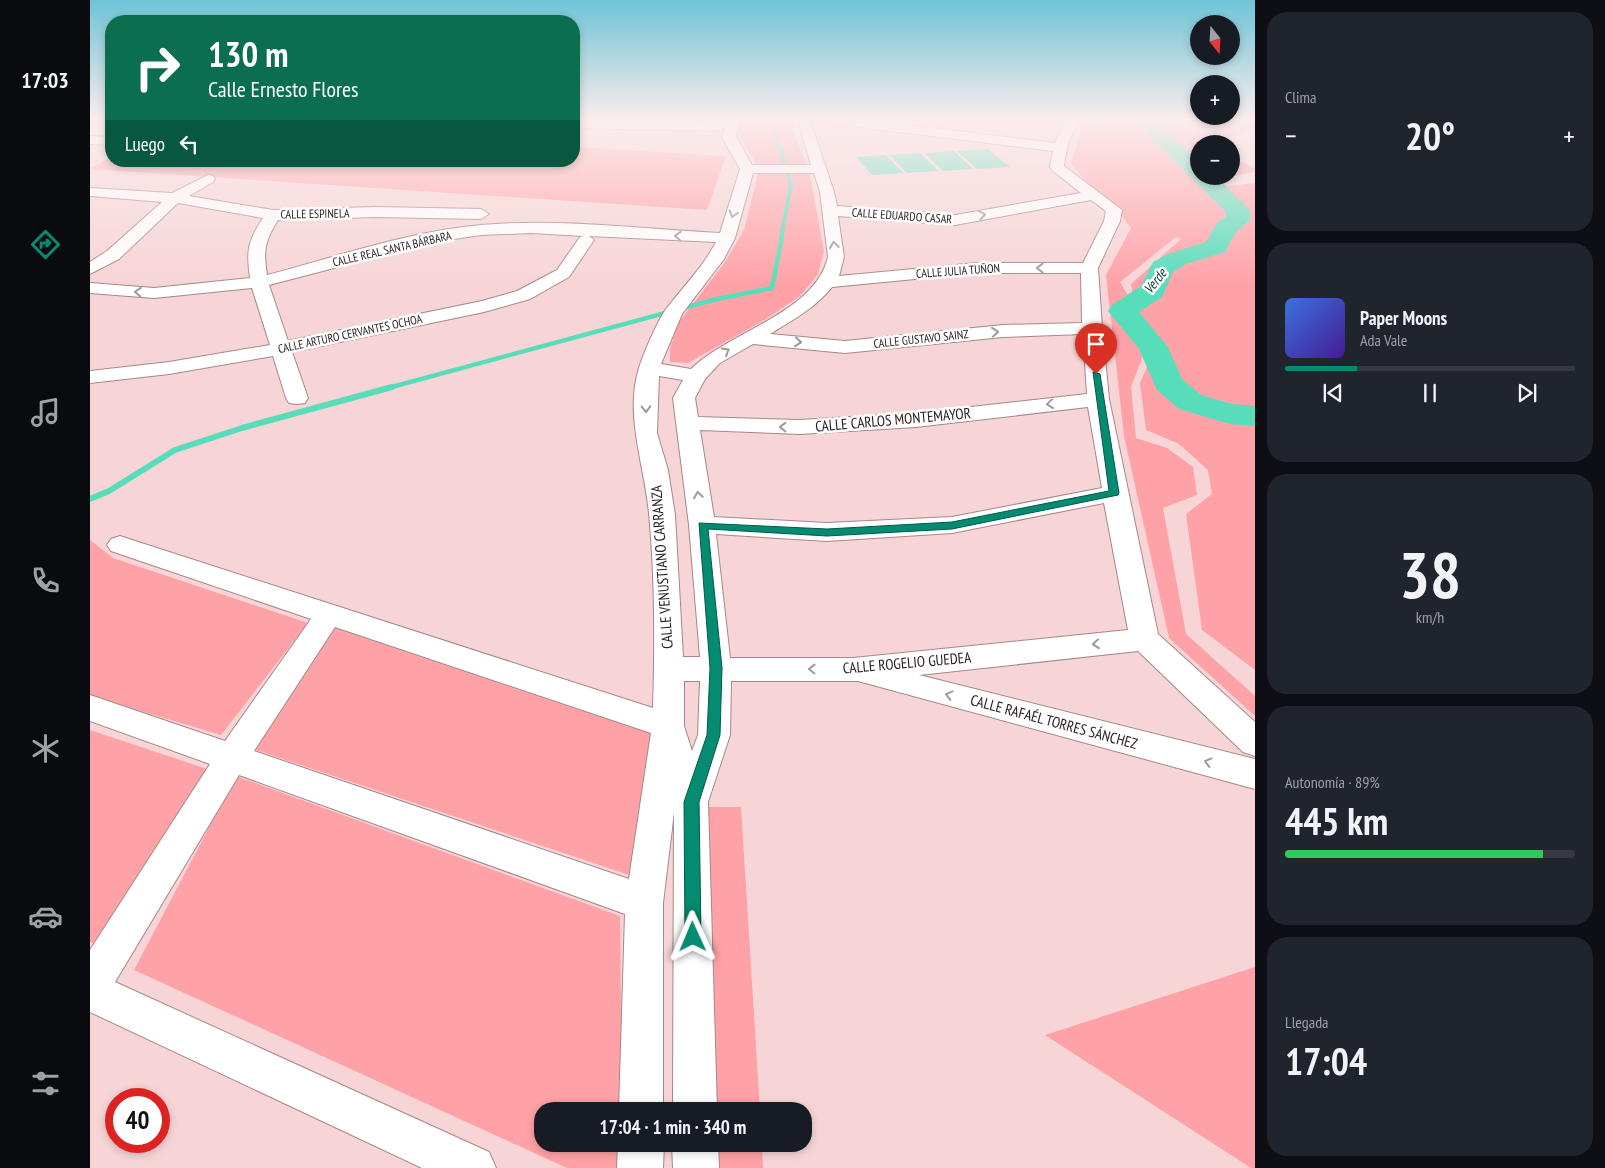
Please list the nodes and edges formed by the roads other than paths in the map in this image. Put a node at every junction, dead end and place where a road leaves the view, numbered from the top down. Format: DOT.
graph roads {
  1 [pos="745,175"];
  2 [pos="812,175"];
  3 [pos="1067,175"];
  4 [pos="208,179"];
  5 [pos="90,192"];
  6 [pos="1093,195"];
  7 [pos="175,198"];
  8 [pos="829,210"];
  9 [pos="273,215"];
  10 [pos="483,221"];
  11 [pos="727,238"];
  12 [pos="586,240"];
  13 [pos="718,255"];
  14 [pos="1089,268"];
  15 [pos="90,269"];
  16 [pos="828,282"];
  17 [pos="260,287"];
  18 [pos="90,288"];
  19 [pos="90,302"];
  20 [pos="1092,328"];
  21 [pos="750,338"];
  22 [pos="282,348"];
  23 [pos="649,368"];
  24 [pos="696,376"];
  25 [pos="90,377"];
  26 [pos="297,398"];
  27 [pos="1098,398"];
  28 [pos="686,423"];
  29 [pos="1114,493"];
  30 [pos="702,525"];
  31 [pos="120,544"];
  32 [pos="329,614"];
  33 [pos="1144,639"];
  34 [pos="716,668"];
  35 [pos="669,669"];
  36 [pos="853,670"];
  37 [pos="90,708"];
  38 [pos="668,726"];
  39 [pos="1255,742"];
  40 [pos="232,758"];
  41 [pos="1255,774"];
  42 [pos="691,802"];
  43 [pos="644,903"];
  44 [pos="90,986"];
  45 [pos="90,991"];
  46 [pos="641,1102"];
  47 [pos="695,1102"];
  48 [pos="641,1152"];
  49 [pos="696,1152"];
  50 [pos="472,1168"];
  51 [pos="640,1168"];
  52 [pos="696,1168"];
  1 -- 11 [label="street, CALLE VENUSTIANO CARRANZA, one-way"];
  2 -- 8 [label="street, CALLE VENUSTIANO CARRANZA"];
  3 -- 6 [label="street"];
  4 -- 7 [label="street"];
  5 -- 7 [label="street, CALLE ESPINELA"];
  8 -- 6 [label="street, CALLE EDUARDO CASAR, one-way"];
  6 -- 14 [label="street"];
  7 -- 9 [label="street, CALLE ESPINELA"];
  7 -- 15 [label="street"];
  16 -- 8 [label="street, CALLE VENUSTIANO CARRANZA, one-way"];
  9 -- 10 [label="street, CALLE ESPINELA"];
  9 -- 17 [label="street"];
  11 -- 10 [label="street, CALLE REAL SANTA BÁRBARA, one-way"];
  10 -- 12 [label="street, CALLE REAL SANTA BÁRBARA"];
  10 -- 17 [label="street, CALLE REAL SANTA BÁRBARA"];
  11 -- 13 [label="street, CALLE VENUSTIANO CARRANZA"];
  12 -- 13 [label="street, CALLE REAL SANTA BÁRBARA"];
  12 -- 22 [label="street, CALLE ARTURO CERVANTES OCHOA"];
  13 -- 23 [label="street, CALLE VENUSTIANO CARRANZA"];
  14 -- 16 [label="street, CALLE JULIA TUÑON, one-way"];
  14 -- 20 [label="street"];
  16 -- 21 [label="street, CALLE VENUSTIANO CARRANZA"];
  17 -- 18 [label="street, CALLE REAL SANTA BÁRBARA, one-way"];
  17 -- 19 [label="street, CALLE REAL SANTA BÁRBARA"];
  17 -- 22 [label="street"];
  21 -- 20 [label="street, CALLE GUSTAVO SAINZ, one-way"];
  20 -- 27 [label="street"];
  24 -- 21 [label="street, CALLE VENUSTIANO CARRANZA, one-way"];
  22 -- 25 [label="street, CALLE ARTURO CERVANTES OCHOA"];
  22 -- 26 [label="street"];
  23 -- 24 [label="street"];
  23 -- 35 [label="street, CALLE VENUSTIANO CARRANZA, one-way"];
  24 -- 28 [label="street, CALLE VENUSTIANO CARRANZA"];
  27 -- 28 [label="street, CALLE CARLOS MONTEMAYOR, one-way"];
  27 -- 29 [label="street"];
  30 -- 28 [label="street, CALLE VENUSTIANO CARRANZA, one-way"];
  29 -- 30 [label="street"];
  29 -- 33 [label="street"];
  30 -- 34 [label="street, CALLE VENUSTIANO CARRANZA"];
  31 -- 32 [label="street"];
  32 -- 38 [label="street"];
  32 -- 40 [label="street"];
  33 -- 36 [label="street, CALLE ROGELIO GUEDEA, one-way"];
  33 -- 39 [label="street"];
  34 -- 35 [label="street, CALLE ROGELIO GUEDEA"];
  36 -- 34 [label="street, CALLE ROGELIO GUEDEA, one-way"];
  34 -- 42 [label="street, CALLE VENUSTIANO CARRANZA"];
  35 -- 38 [label="street, CALLE VENUSTIANO CARRANZA"];
  41 -- 36 [label="street, CALLE RAFAÉL TORRES SÁNCHEZ, one-way"];
  37 -- 40 [label="street"];
  38 -- 42 [label="street, CALLE VENUSTIANO CARRANZA"];
  38 -- 43 [label="street"];
  40 -- 43 [label="street"];
  40 -- 44 [label="street"];
  42 -- 47 [label="street, CALLE VENUSTIANO CARRANZA"];
  43 -- 46 [label="street"];
  45 -- 50 [label="street"];
  48 -- 51 [label="street"];
  49 -- 52 [label="street"];
}
